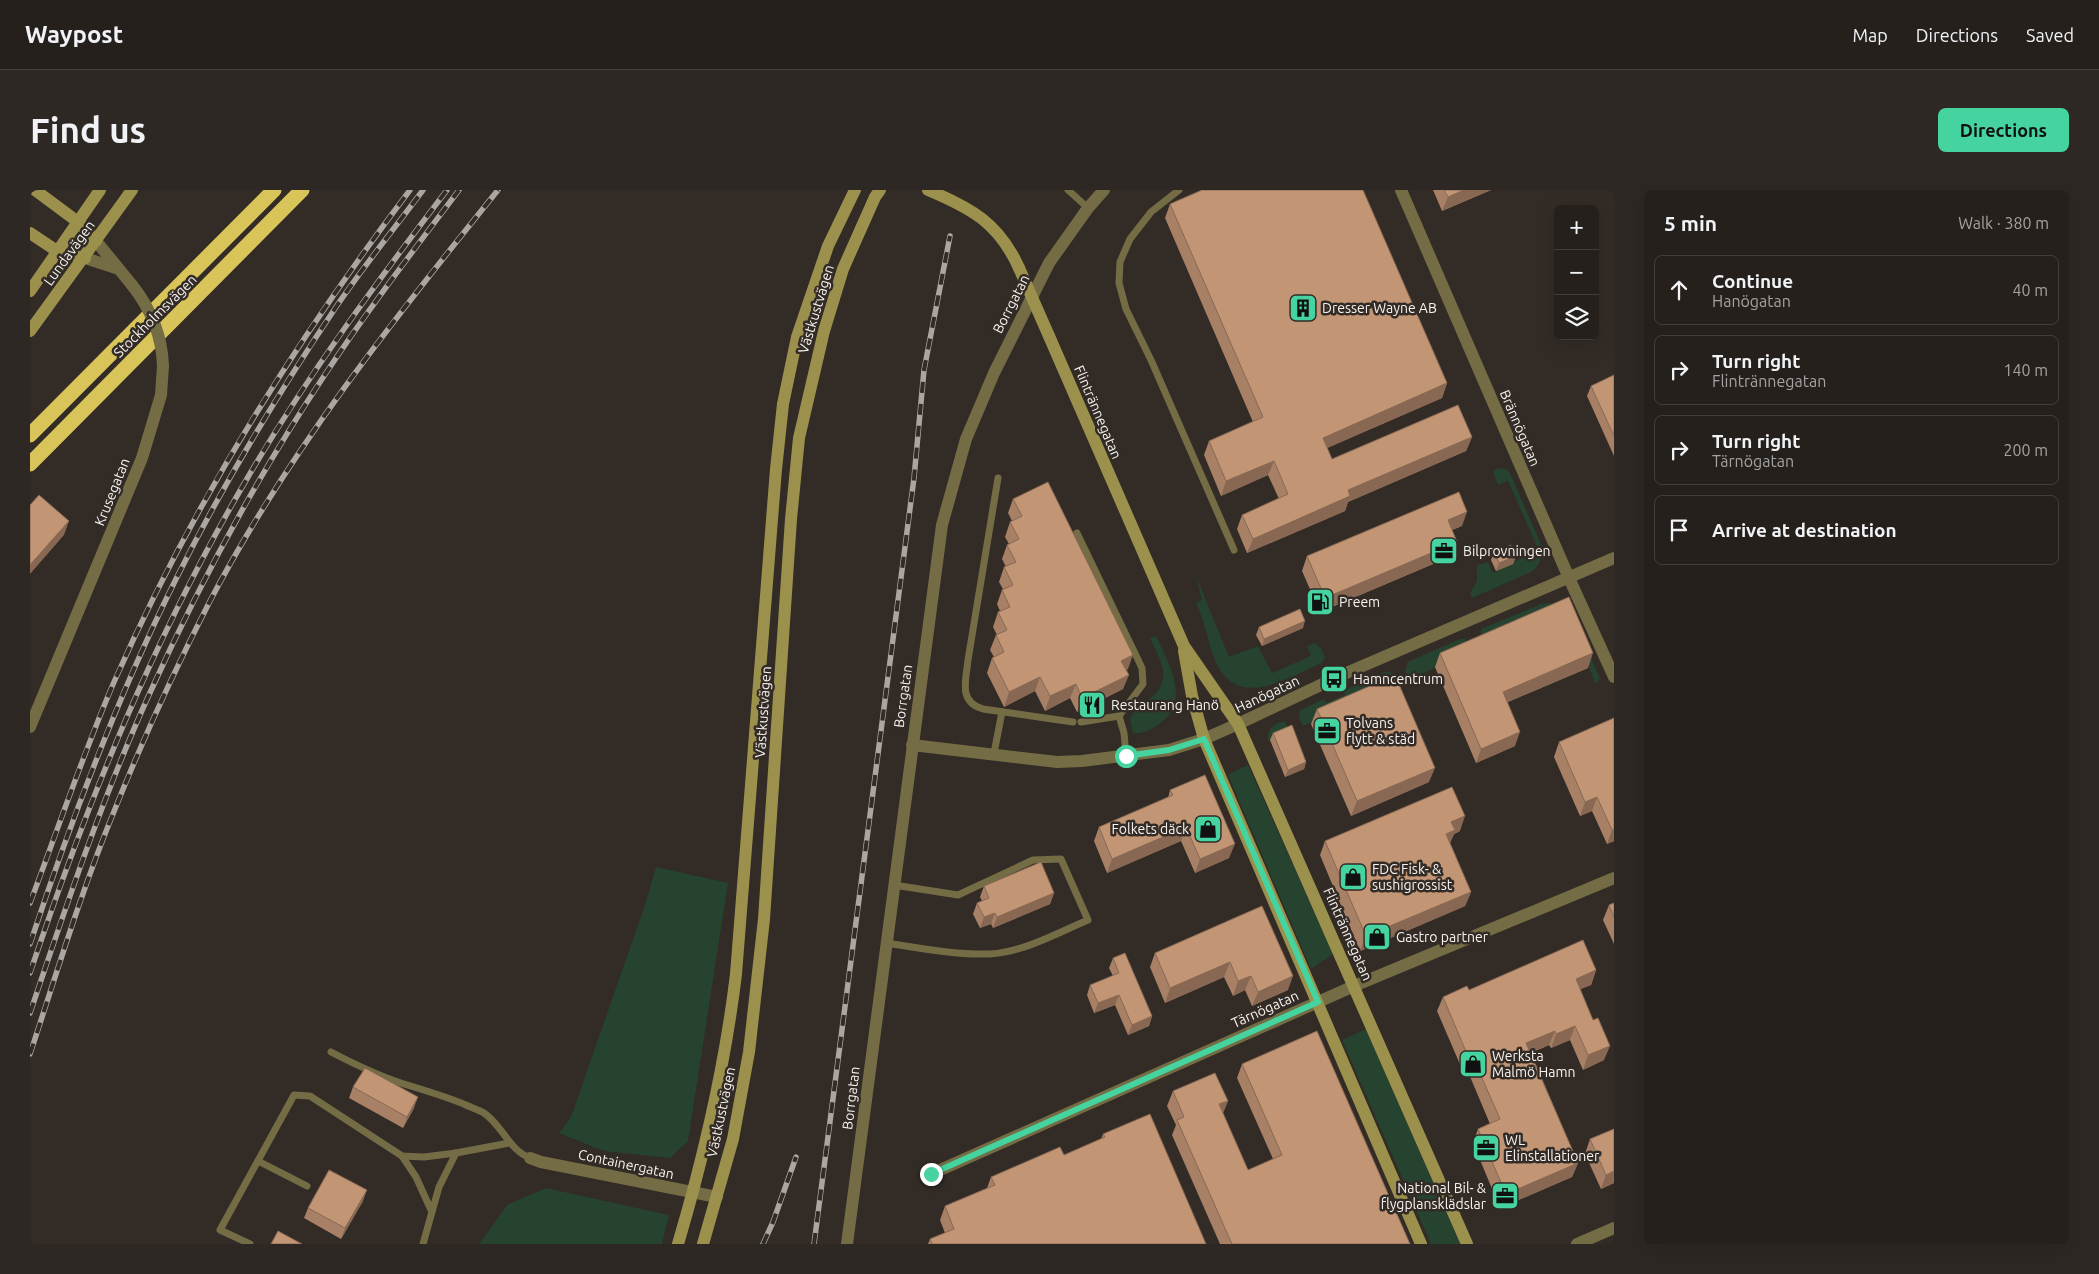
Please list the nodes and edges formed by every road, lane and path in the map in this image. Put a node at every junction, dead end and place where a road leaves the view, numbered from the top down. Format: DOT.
graph roads {
  1 [pos="35,190"];
  2 [pos="100,190"];
  3 [pos="132,190"];
  4 [pos="274,190"];
  5 [pos="302,190"];
  6 [pos="855,190"];
  7 [pos="880,190"];
  8 [pos="928,190"];
  9 [pos="951,190"];
  10 [pos="1068,190"];
  11 [pos="1104,190"];
  12 [pos="1179,190"];
  13 [pos="1401,190"];
  14 [pos="963,205"];
  15 [pos="1088,208"];
  16 [pos="78,222"];
  17 [pos="30,233"];
  18 [pos="96,242"];
  19 [pos="57,251"];
  20 [pos="85,258"];
  21 [pos="116,268"];
  22 [pos="30,290"];
  23 [pos="30,331"];
  24 [pos="30,435"];
  25 [pos="30,464"];
  26 [pos="998,478"];
  27 [pos="1078,533"];
  28 [pos="1234,550"];
  29 [pos="1614,558"];
  30 [pos="1569,578"];
  31 [pos="1184,646"];
  32 [pos="1614,677"];
  33 [pos="1002,712"];
  34 [pos="1119,716"];
  35 [pos="1073,722"];
  36 [pos="1081,722"];
  37 [pos="1238,724"];
  38 [pos="30,727"];
  39 [pos="1204,739"];
  40 [pos="912,745"];
  41 [pos="994,753"];
  42 [pos="1126,756"];
  43 [pos="1614,878"];
  44 [pos="894,885"];
  45 [pos="886,943"];
  46 [pos="1354,986"];
  47 [pos="1318,1002"];
  48 [pos="330,1052"];
  49 [pos="509,1143"];
  50 [pos="456,1153"];
  51 [pos="402,1156"];
  52 [pos="530,1158"];
  53 [pos="258,1161"];
  54 [pos="931,1174"];
  55 [pos="306,1186"];
  56 [pos="693,1193"];
  57 [pos="717,1197"];
  58 [pos="431,1210"];
  59 [pos="1614,1228"];
  60 [pos="250,1244"];
  61 [pos="423,1244"];
  62 [pos="678,1244"];
  63 [pos="703,1244"];
  64 [pos="847,1244"];
  65 [pos="1421,1244"];
  66 [pos="1467,1244"];
  67 [pos="1577,1244"];
  1 -- 16 [label="main road"];
  2 -- 16 [label="main road, Lundavägen"];
  3 -- 18 [label="main road, Lundavägen"];
  4 -- 24 [label="highway, Stockholmsvägen"];
  5 -- 25 [label="highway, Stockholmsvägen"];
  6 -- 56 [label="main road, Västkustvägen"];
  7 -- 57 [label="main road, Västkustvägen"];
  8 -- 14 [label="main road, Flintrännegatan"];
  9 -- 14 [label="main road, Flintrännegatan"];
  10 -- 15 [label="lane"];
  11 -- 15 [label="street, Borrgatan"];
  12 -- 28 [label="lane"];
  13 -- 30 [label="street, Brännögatan"];
  14 -- 31 [label="main road, Flintrännegatan, bridge"];
  15 -- 40 [label="street, Borrgatan"];
  16 -- 18 [label="main road"];
  16 -- 19 [label="main road, Lundavägen"];
  17 -- 19 [label="main road"];
  18 -- 20 [label="main road, Lundavägen"];
  18 -- 21 [label="street, Krusegatan"];
  19 -- 20 [label="main road"];
  19 -- 22 [label="main road, Lundavägen"];
  20 -- 21 [label="street, Krusegatan"];
  20 -- 23 [label="main road, Lundavägen"];
  21 -- 38 [label="street, Krusegatan, bridge"];
  26 -- 33 [label="lane"];
  27 -- 34 [label="lane"];
  29 -- 30 [label="street, Hanögatan"];
  30 -- 32 [label="street, Brännögatan"];
  30 -- 37 [label="street, Hanögatan"];
  31 -- 37 [label="main road, Flintrännegatan"];
  31 -- 39 [label="main road, Flintrännegatan"];
  33 -- 35 [label="lane"];
  33 -- 41 [label="lane"];
  34 -- 36 [label="lane"];
  34 -- 42 [label="lane"];
  37 -- 39 [label="street, Hanögatan"];
  37 -- 46 [label="main road, Flintrännegatan"];
  39 -- 42 [label="street, Hanögatan"];
  39 -- 47 [label="main road, Flintrännegatan"];
  40 -- 41 [label="street, Hanögatan"];
  40 -- 44 [label="street, Borrgatan"];
  41 -- 42 [label="street, Hanögatan"];
  43 -- 46 [label="street, Tärnögatan"];
  44 -- 45 [label="street, Borrgatan"];
  44 -- 45 [label="lane"];
  45 -- 64 [label="street, Borrgatan"];
  46 -- 47 [label="street, Tärnögatan"];
  46 -- 66 [label="main road, Flintrännegatan"];
  47 -- 54 [label="street, Tärnögatan"];
  47 -- 65 [label="main road, Flintrännegatan"];
  48 -- 49 [label="lane"];
  49 -- 50 [label="lane"];
  49 -- 52 [label="lane"];
  50 -- 51 [label="lane"];
  50 -- 58 [label="lane"];
  51 -- 53 [label="lane"];
  51 -- 58 [label="lane"];
  52 -- 56 [label="street, Containergatan"];
  53 -- 55 [label="lane"];
  53 -- 60 [label="lane"];
  56 -- 57 [label="street, Containergatan"];
  56 -- 62 [label="main road, Västkustvägen"];
  57 -- 63 [label="main road, Västkustvägen"];
  58 -- 61 [label="lane"];
  59 -- 67 [label="street"];
}
